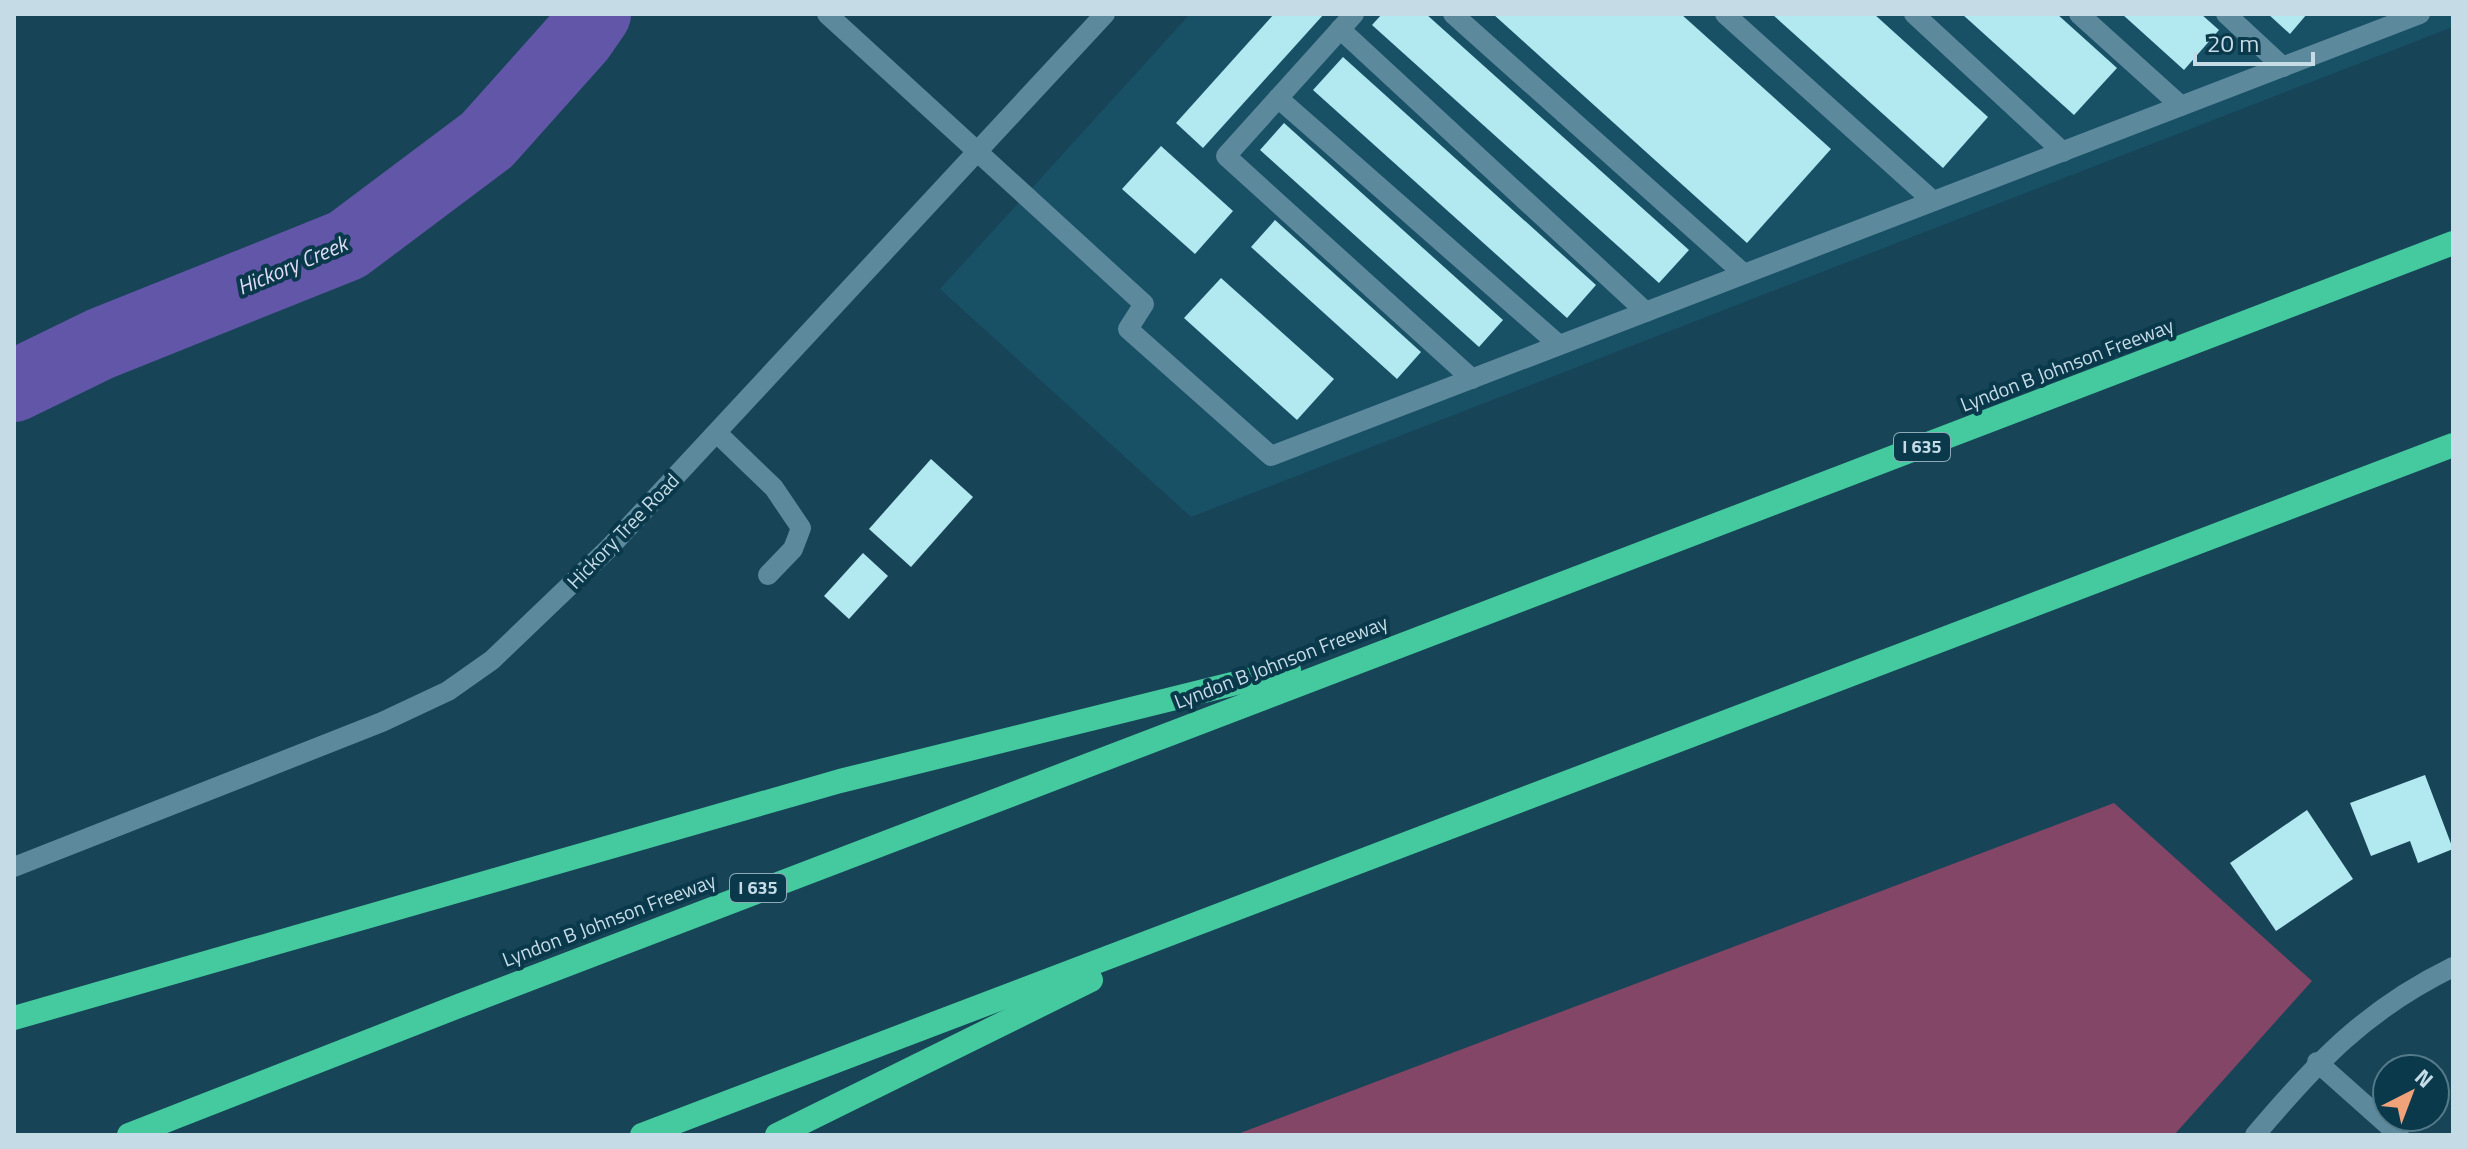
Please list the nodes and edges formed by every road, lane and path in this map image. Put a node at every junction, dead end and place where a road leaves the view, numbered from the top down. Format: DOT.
graph roads {
  1 [pos="827,14"];
  2 [pos="1105,14"];
  3 [pos="1453,14"];
  4 [pos="1725,14"];
  5 [pos="1914,14"];
  6 [pos="2079,14"];
  7 [pos="2226,14"];
  8 [pos="2365,14"];
  9 [pos="2420,14"];
  10 [pos="1347,22"];
  11 [pos="2381,29"];
  12 [pos="2283,67"];
  13 [pos="1278,98"];
  14 [pos="2181,106"];
  15 [pos="979,151"];
  16 [pos="2063,152"];
  17 [pos="1933,201"];
  18 [pos="2453,243"];
  19 [pos="1744,274"];
  20 [pos="1646,312"];
  21 [pos="1559,345"];
  22 [pos="1472,379"];
  23 [pos="717,433"];
  24 [pos="2453,445"];
  25 [pos="768,575"];
  26 [pos="1388,646"];
  27 [pos="14,867"];
  28 [pos="1218,918"];
  29 [pos="2453,967"];
  30 [pos="14,1018"];
  31 [pos="2317,1062"];
  32 [pos="129,1135"];
  33 [pos="642,1135"];
  34 [pos="777,1135"];
  35 [pos="2255,1135"];
  36 [pos="2399,1135"];
  1 -- 15 [label="street"];
  2 -- 15 [label="street, Hickory Tree Road"];
  3 -- 19 [label="street"];
  4 -- 17 [label="street"];
  5 -- 16 [label="street"];
  6 -- 14 [label="street"];
  7 -- 12 [label="street"];
  8 -- 11 [label="street"];
  9 -- 11 [label="street"];
  10 -- 13 [label="street"];
  10 -- 20 [label="street"];
  11 -- 12 [label="street"];
  12 -- 14 [label="street"];
  13 -- 21 [label="street"];
  13 -- 22 [label="street"];
  14 -- 16 [label="street"];
  15 -- 22 [label="street"];
  15 -- 23 [label="street, Hickory Tree Road"];
  16 -- 17 [label="street"];
  17 -- 19 [label="street"];
  18 -- 26 [label="highway, Lyndon B Johnson Freeway / I 635"];
  19 -- 20 [label="street"];
  20 -- 21 [label="street"];
  21 -- 22 [label="street"];
  23 -- 25 [label="street"];
  23 -- 27 [label="street, Hickory Tree Road"];
  24 -- 28 [label="highway"];
  26 -- 30 [label="highway"];
  26 -- 32 [label="highway, Lyndon B Johnson Freeway / I 635"];
  28 -- 33 [label="highway"];
  28 -- 34 [label="highway"];
  29 -- 31 [label="street"];
  31 -- 35 [label="street"];
  31 -- 36 [label="street"];
}
